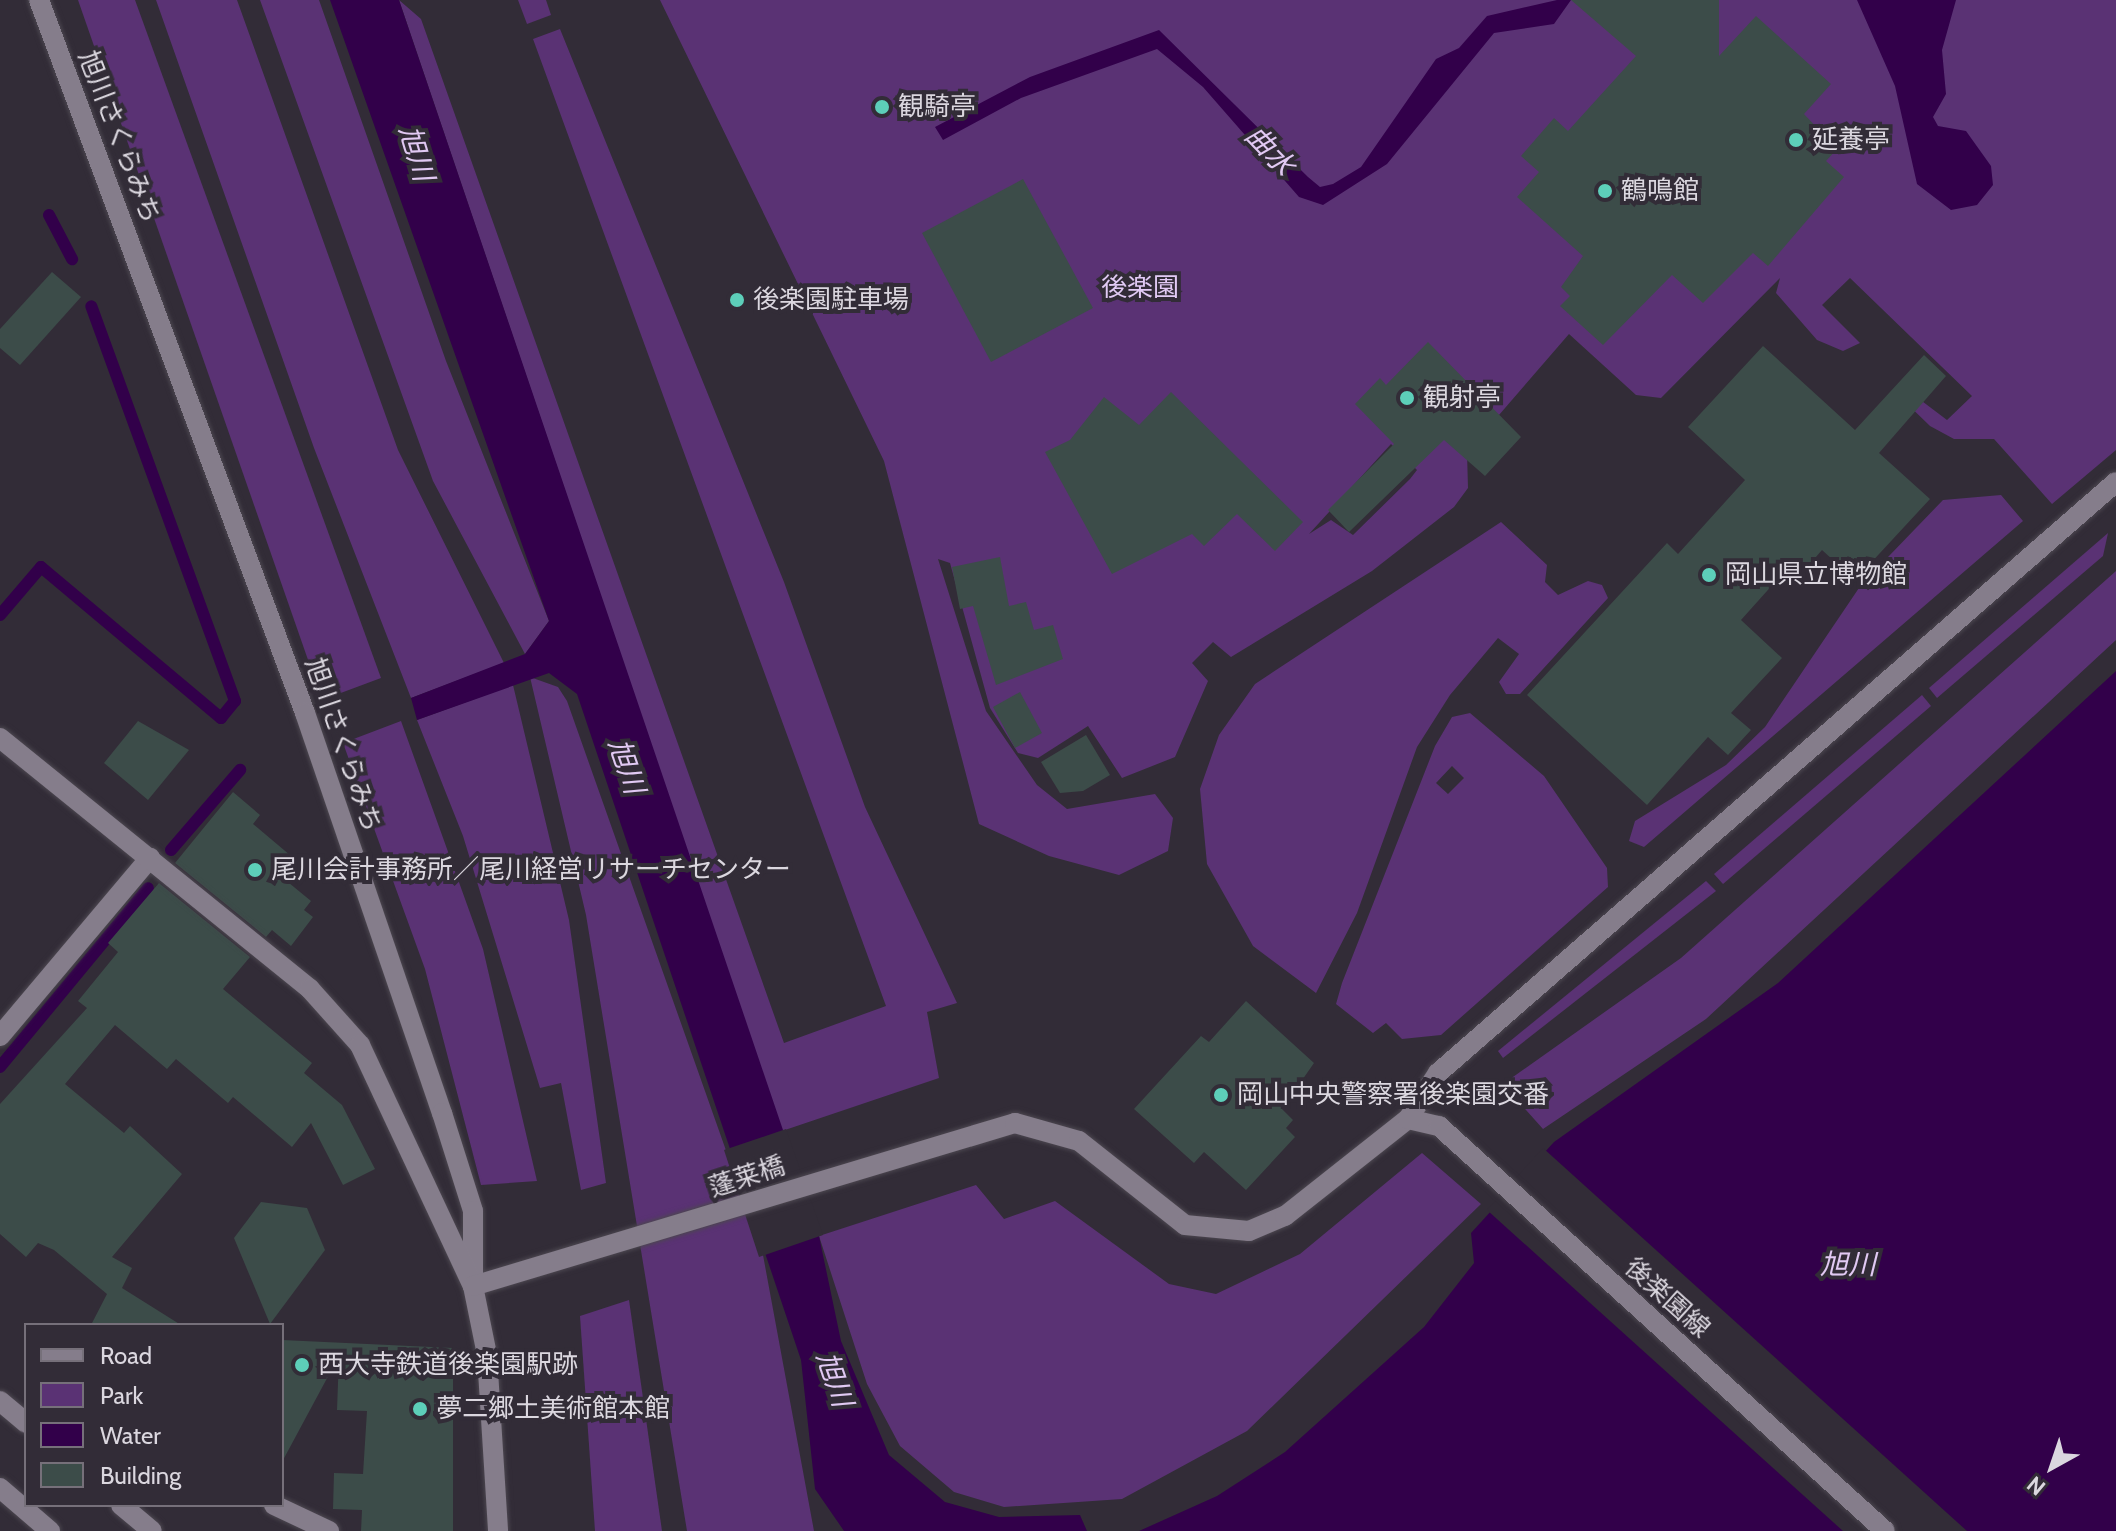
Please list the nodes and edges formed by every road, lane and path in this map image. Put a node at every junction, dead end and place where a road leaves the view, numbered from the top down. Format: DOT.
graph roads {
  1 [pos="39,0"];
  2 [pos="2116,482"];
  3 [pos="0,738"];
  4 [pos="150,858"];
  5 [pos="0,1036"];
  6 [pos="1408,1119"];
  7 [pos="473,1286"];
  8 [pos="0,1400"];
  9 [pos="24,1400"];
  10 [pos="24,1421"];
  11 [pos="0,1488"];
  12 [pos="123,1507"];
  13 [pos="278,1507"];
  14 [pos="50,1531"];
  15 [pos="152,1531"];
  16 [pos="329,1531"];
  17 [pos="498,1531"];
  18 [pos="1885,1531"];
  1 -- 7 [label="street, 旭川さくらみち"];
  2 -- 6 [label="street, 蓬莱橋"];
  3 -- 4 [label="street"];
  4 -- 5 [label="street"];
  4 -- 7 [label="street"];
  6 -- 7 [label="street, 蓬莱橋"];
  6 -- 18 [label="street, 後楽園線"];
  7 -- 17 [label="street, 旭川さくらみち"];
  8 -- 9 [label="street"];
  8 -- 10 [label="street"];
  11 -- 14 [label="street"];
  12 -- 15 [label="street"];
  13 -- 16 [label="street"];
}
